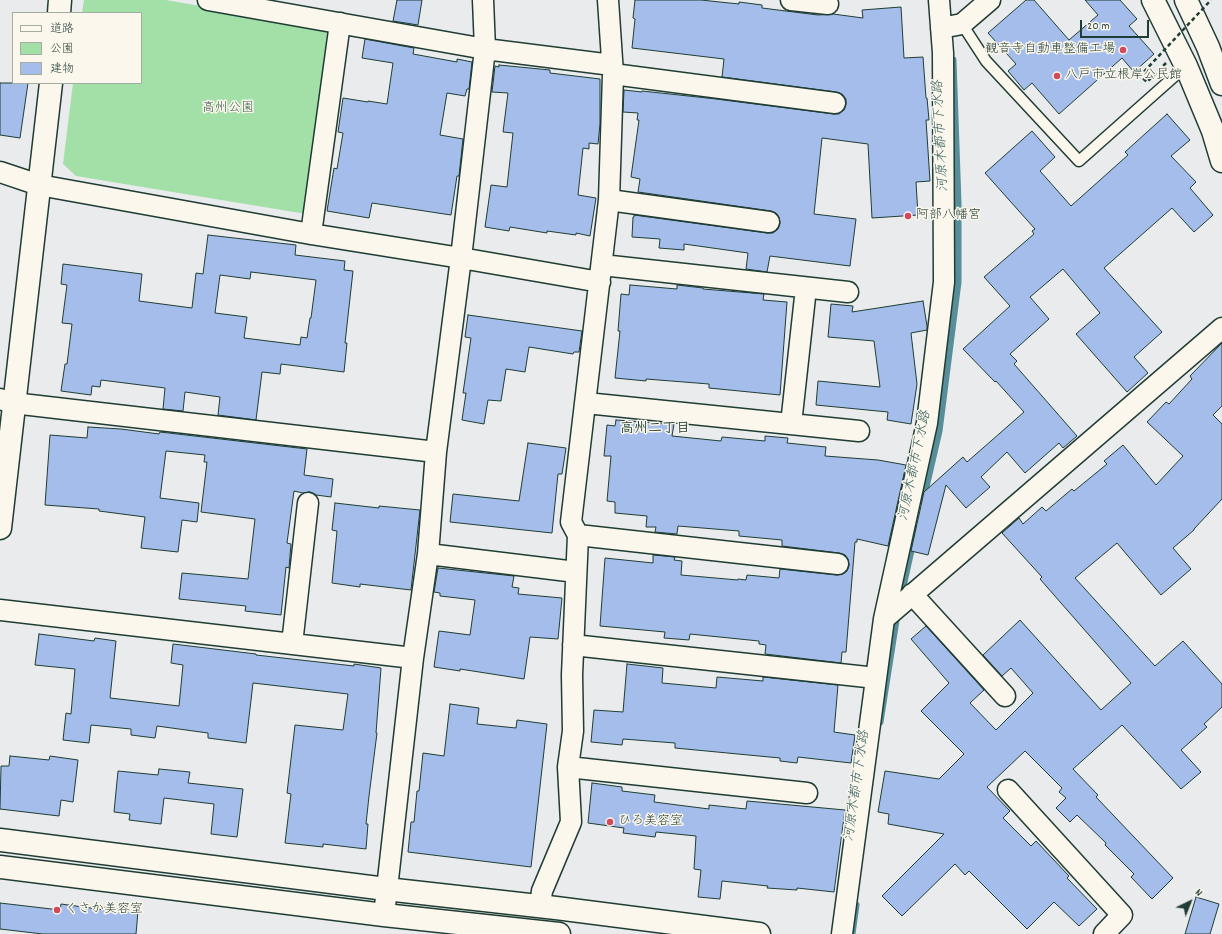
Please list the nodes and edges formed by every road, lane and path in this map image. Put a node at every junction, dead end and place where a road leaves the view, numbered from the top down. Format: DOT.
graph roads {
  1 [pos="60,0"];
  2 [pos="208,0"];
  3 [pos="483,0"];
  4 [pos="608,0"];
  5 [pos="791,0"];
  6 [pos="939,0"];
  7 [pos="990,0"];
  8 [pos="1153,0"];
  9 [pos="1186,0"];
  10 [pos="1211,0"];
  11 [pos="828,4"];
  12 [pos="59,12"];
  13 [pos="340,23"];
  14 [pos="962,24"];
  15 [pos="941,28"];
  16 [pos="485,49"];
  17 [pos="1176,65"];
  18 [pos="612,69"];
  19 [pos="51,84"];
  20 [pos="1222,84"];
  21 [pos="835,103"];
  22 [pos="1222,161"];
  23 [pos="0,172"];
  24 [pos="39,185"];
  25 [pos="609,200"];
  26 [pos="769,222"];
  27 [pos="311,234"];
  28 [pos="461,258"];
  29 [pos="601,274"];
  30 [pos="806,288"];
  31 [pos="848,292"];
  32 [pos="1222,328"];
  33 [pos="7,401"];
  34 [pos="586,403"];
  35 [pos="791,424"];
  36 [pos="859,431"];
  37 [pos="436,452"];
  38 [pos="308,503"];
  39 [pos="0,528"];
  40 [pos="578,535"];
  41 [pos="428,554"];
  42 [pos="838,564"];
  43 [pos="576,572"];
  44 [pos="912,594"];
  45 [pos="0,610"];
  46 [pos="884,619"];
  47 [pos="292,644"];
  48 [pos="573,646"];
  49 [pos="413,658"];
  50 [pos="876,678"];
  51 [pos="1005,696"];
  52 [pos="568,767"];
  53 [pos="1008,790"];
  54 [pos="807,793"];
  55 [pos="0,840"];
  56 [pos="0,867"];
  57 [pos="386,889"];
  58 [pos="548,907"];
  59 [pos="384,915"];
  60 [pos="556,934"];
  61 [pos="759,934"];
  62 [pos="842,934"];
  63 [pos="1104,934"];
  1 -- 12 [label="street"];
  2 -- 13 [label="street"];
  3 -- 16 [label="street"];
  4 -- 18 [label="street"];
  5 -- 11 [label="street"];
  6 -- 15 [label="street"];
  7 -- 14 [label="street"];
  8 -- 17 [label="street"];
  9 -- 20 [label="street"];
  10 -- 17 [label="path, bridge"];
  13 -- 16 [label="street"];
  13 -- 27 [label="street"];
  14 -- 15 [label="street"];
  14 -- 17 [label="lane"];
  15 -- 46 [label="street"];
  16 -- 18 [label="street"];
  16 -- 28 [label="street"];
  17 -- 22 [label="street"];
  18 -- 21 [label="street"];
  18 -- 25 [label="street"];
  19 -- 24 [label="street"];
  23 -- 24 [label="street"];
  24 -- 27 [label="street"];
  24 -- 33 [label="street"];
  25 -- 26 [label="street"];
  25 -- 29 [label="street"];
  27 -- 28 [label="street"];
  28 -- 29 [label="street"];
  28 -- 37 [label="street"];
  29 -- 30 [label="street"];
  29 -- 34 [label="street"];
  30 -- 31 [label="street"];
  30 -- 35 [label="street"];
  32 -- 44 [label="street"];
  33 -- 37 [label="street"];
  33 -- 39 [label="street"];
  34 -- 35 [label="street"];
  34 -- 40 [label="street"];
  35 -- 36 [label="street"];
  37 -- 41 [label="street"];
  38 -- 47 [label="street"];
  40 -- 42 [label="street"];
  40 -- 43 [label="street"];
  41 -- 43 [label="street"];
  41 -- 49 [label="street"];
  43 -- 48 [label="street"];
  44 -- 46 [label="street"];
  44 -- 51 [label="street"];
  45 -- 47 [label="street"];
  46 -- 50 [label="street"];
  47 -- 49 [label="street"];
  48 -- 50 [label="street"];
  48 -- 52 [label="street"];
  49 -- 57 [label="street"];
  50 -- 62 [label="street"];
  52 -- 54 [label="street"];
  52 -- 58 [label="street"];
  53 -- 63 [label="street"];
  55 -- 57 [label="street"];
  56 -- 59 [label="street"];
  57 -- 58 [label="street"];
  57 -- 59 [label="street"];
  58 -- 60 [label="street"];
  58 -- 61 [label="street"];
  59 -- 60 [label="street"];
}
